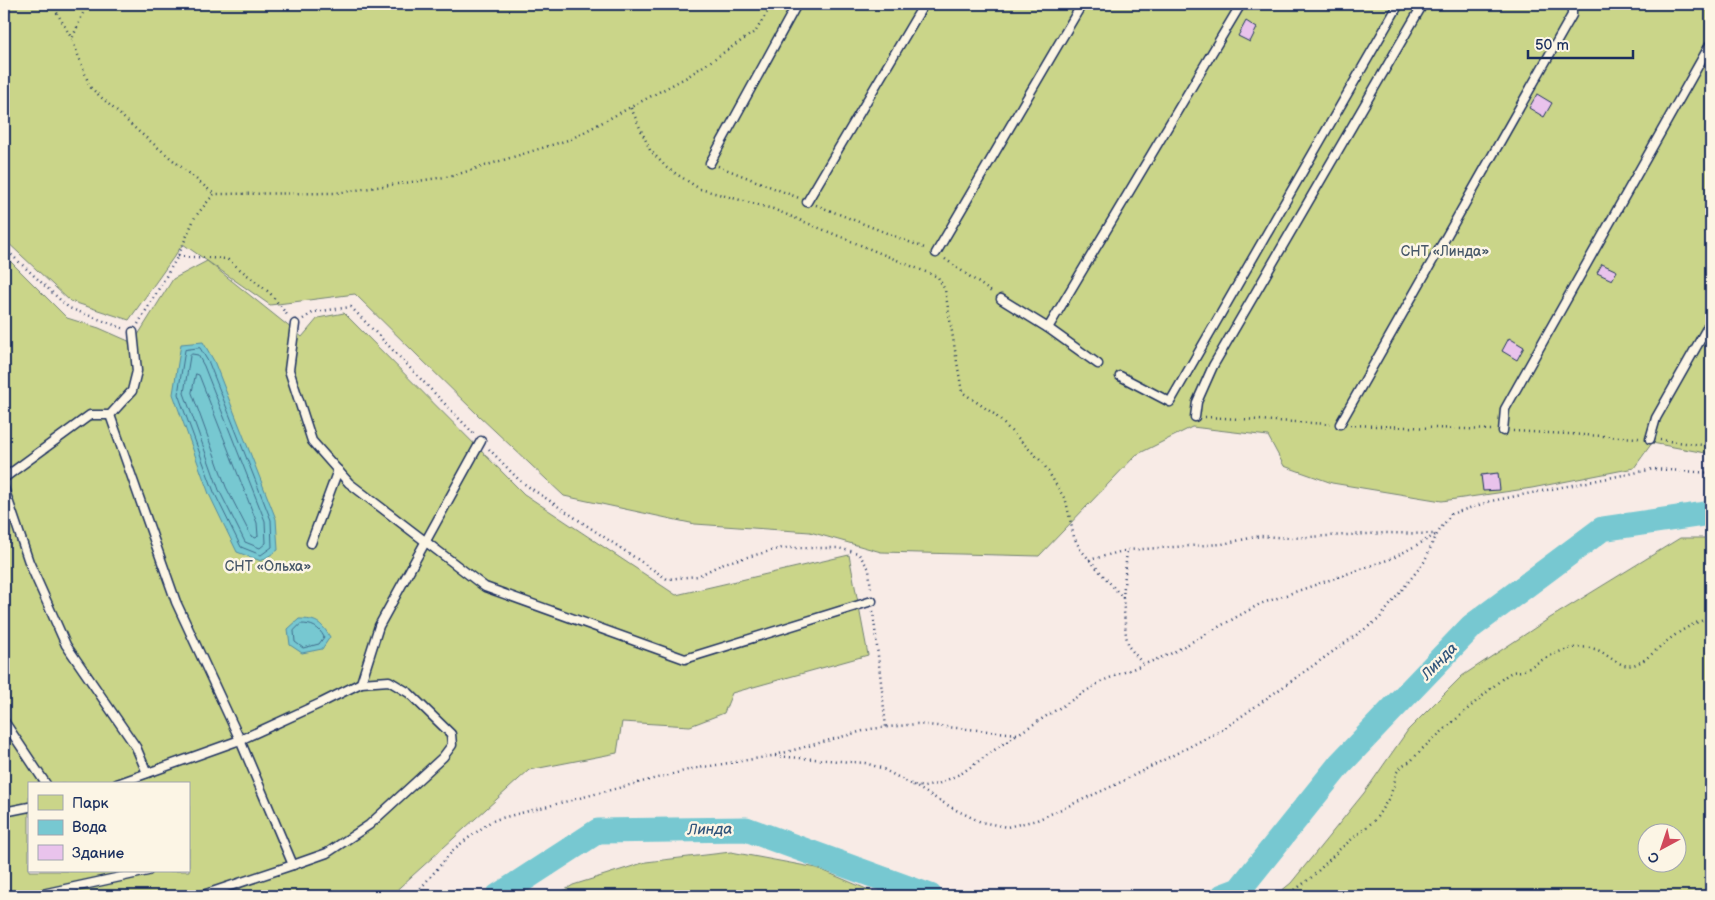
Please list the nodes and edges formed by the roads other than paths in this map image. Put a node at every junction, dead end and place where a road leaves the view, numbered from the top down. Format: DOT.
graph roads {
  1 [pos="798,4"];
  2 [pos="924,4"];
  3 [pos="1082,4"];
  4 [pos="1241,4"];
  5 [pos="1399,4"];
  6 [pos="1423,4"];
  7 [pos="1572,4"];
  8 [pos="1711,44"];
  9 [pos="710,163"];
  10 [pos="808,202"];
  11 [pos="936,252"];
  12 [pos="1001,299"];
  13 [pos="1711,321"];
  14 [pos="295,324"];
  15 [pos="1048,328"];
  16 [pos="133,332"];
  17 [pos="1098,364"];
  18 [pos="1120,376"];
  19 [pos="110,415"];
  20 [pos="1195,417"];
  21 [pos="1340,424"];
  22 [pos="1502,431"];
  23 [pos="1650,439"];
  24 [pos="481,441"];
  25 [pos="338,470"];
  26 [pos="4,478"];
  27 [pos="4,488"];
  28 [pos="425,541"];
  29 [pos="310,543"];
  30 [pos="872,601"];
  31 [pos="361,683"];
  32 [pos="4,721"];
  33 [pos="240,740"];
  34 [pos="147,773"];
  35 [pos="45,782"];
  36 [pos="122,782"];
  37 [pos="28,807"];
  38 [pos="4,812"];
  39 [pos="293,865"];
  40 [pos="143,872"];
  41 [pos="33,896"];
  42 [pos="200,896"];
  1 -- 9 [label="lane"];
  2 -- 10 [label="lane"];
  3 -- 11 [label="lane"];
  4 -- 15 [label="lane"];
  5 -- 18 [label="lane"];
  6 -- 20 [label="lane"];
  7 -- 21 [label="lane"];
  8 -- 22 [label="lane"];
  12 -- 15 [label="lane"];
  13 -- 23 [label="lane"];
  14 -- 25 [label="lane"];
  15 -- 17 [label="lane"];
  16 -- 19 [label="lane"];
  19 -- 26 [label="lane"];
  19 -- 33 [label="lane"];
  24 -- 28 [label="lane"];
  25 -- 28 [label="lane"];
  25 -- 29 [label="lane"];
  27 -- 34 [label="lane"];
  28 -- 30 [label="lane"];
  28 -- 31 [label="lane"];
  31 -- 33 [label="lane"];
  31 -- 39 [label="lane"];
  32 -- 35 [label="lane"];
  33 -- 34 [label="lane"];
  33 -- 39 [label="lane"];
  34 -- 36 [label="lane"];
  37 -- 38 [label="lane"];
  39 -- 42 [label="lane"];
  40 -- 41 [label="lane"];
}
